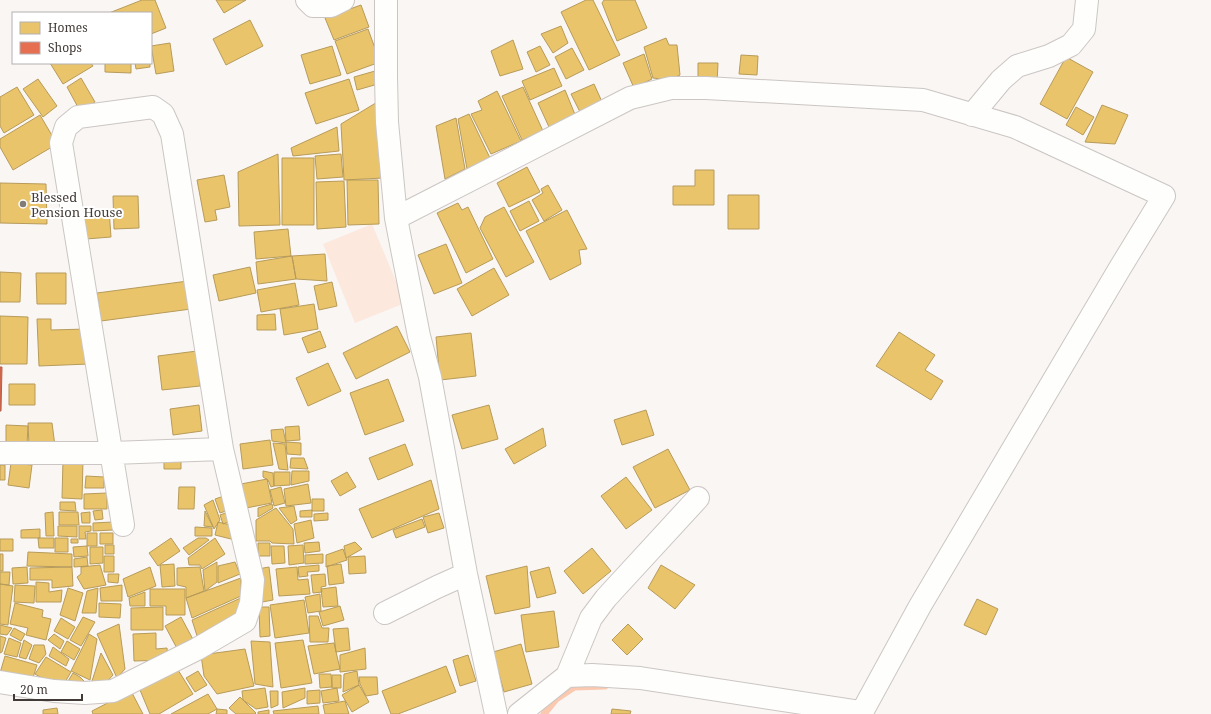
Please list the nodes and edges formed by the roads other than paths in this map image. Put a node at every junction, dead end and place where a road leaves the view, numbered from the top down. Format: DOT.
graph roads {
  1 [pos="307,0"];
  2 [pos="343,0"];
  3 [pos="386,0"];
  4 [pos="1087,0"];
  5 [pos="972,115"];
  6 [pos="396,218"];
  7 [pos="222,449"];
  8 [pos="0,453"];
  9 [pos="112,453"];
  10 [pos="698,498"];
  11 [pos="123,525"];
  12 [pos="466,574"];
  13 [pos="385,613"];
  14 [pos="567,676"];
  15 [pos="0,682"];
  16 [pos="861,713"];
  17 [pos="496,714"];
  18 [pos="520,714"];
  1 -- 2 [label="street"];
  3 -- 6 [label="street"];
  4 -- 5 [label="street"];
  5 -- 6 [label="street"];
  5 -- 16 [label="street"];
  6 -- 12 [label="street"];
  7 -- 9 [label="street"];
  7 -- 9 [label="street"];
  7 -- 15 [label="street"];
  8 -- 9 [label="street"];
  9 -- 11 [label="street"];
  10 -- 14 [label="street"];
  12 -- 13 [label="street"];
  12 -- 17 [label="street"];
  14 -- 16 [label="street"];
  14 -- 18 [label="street"];
}
